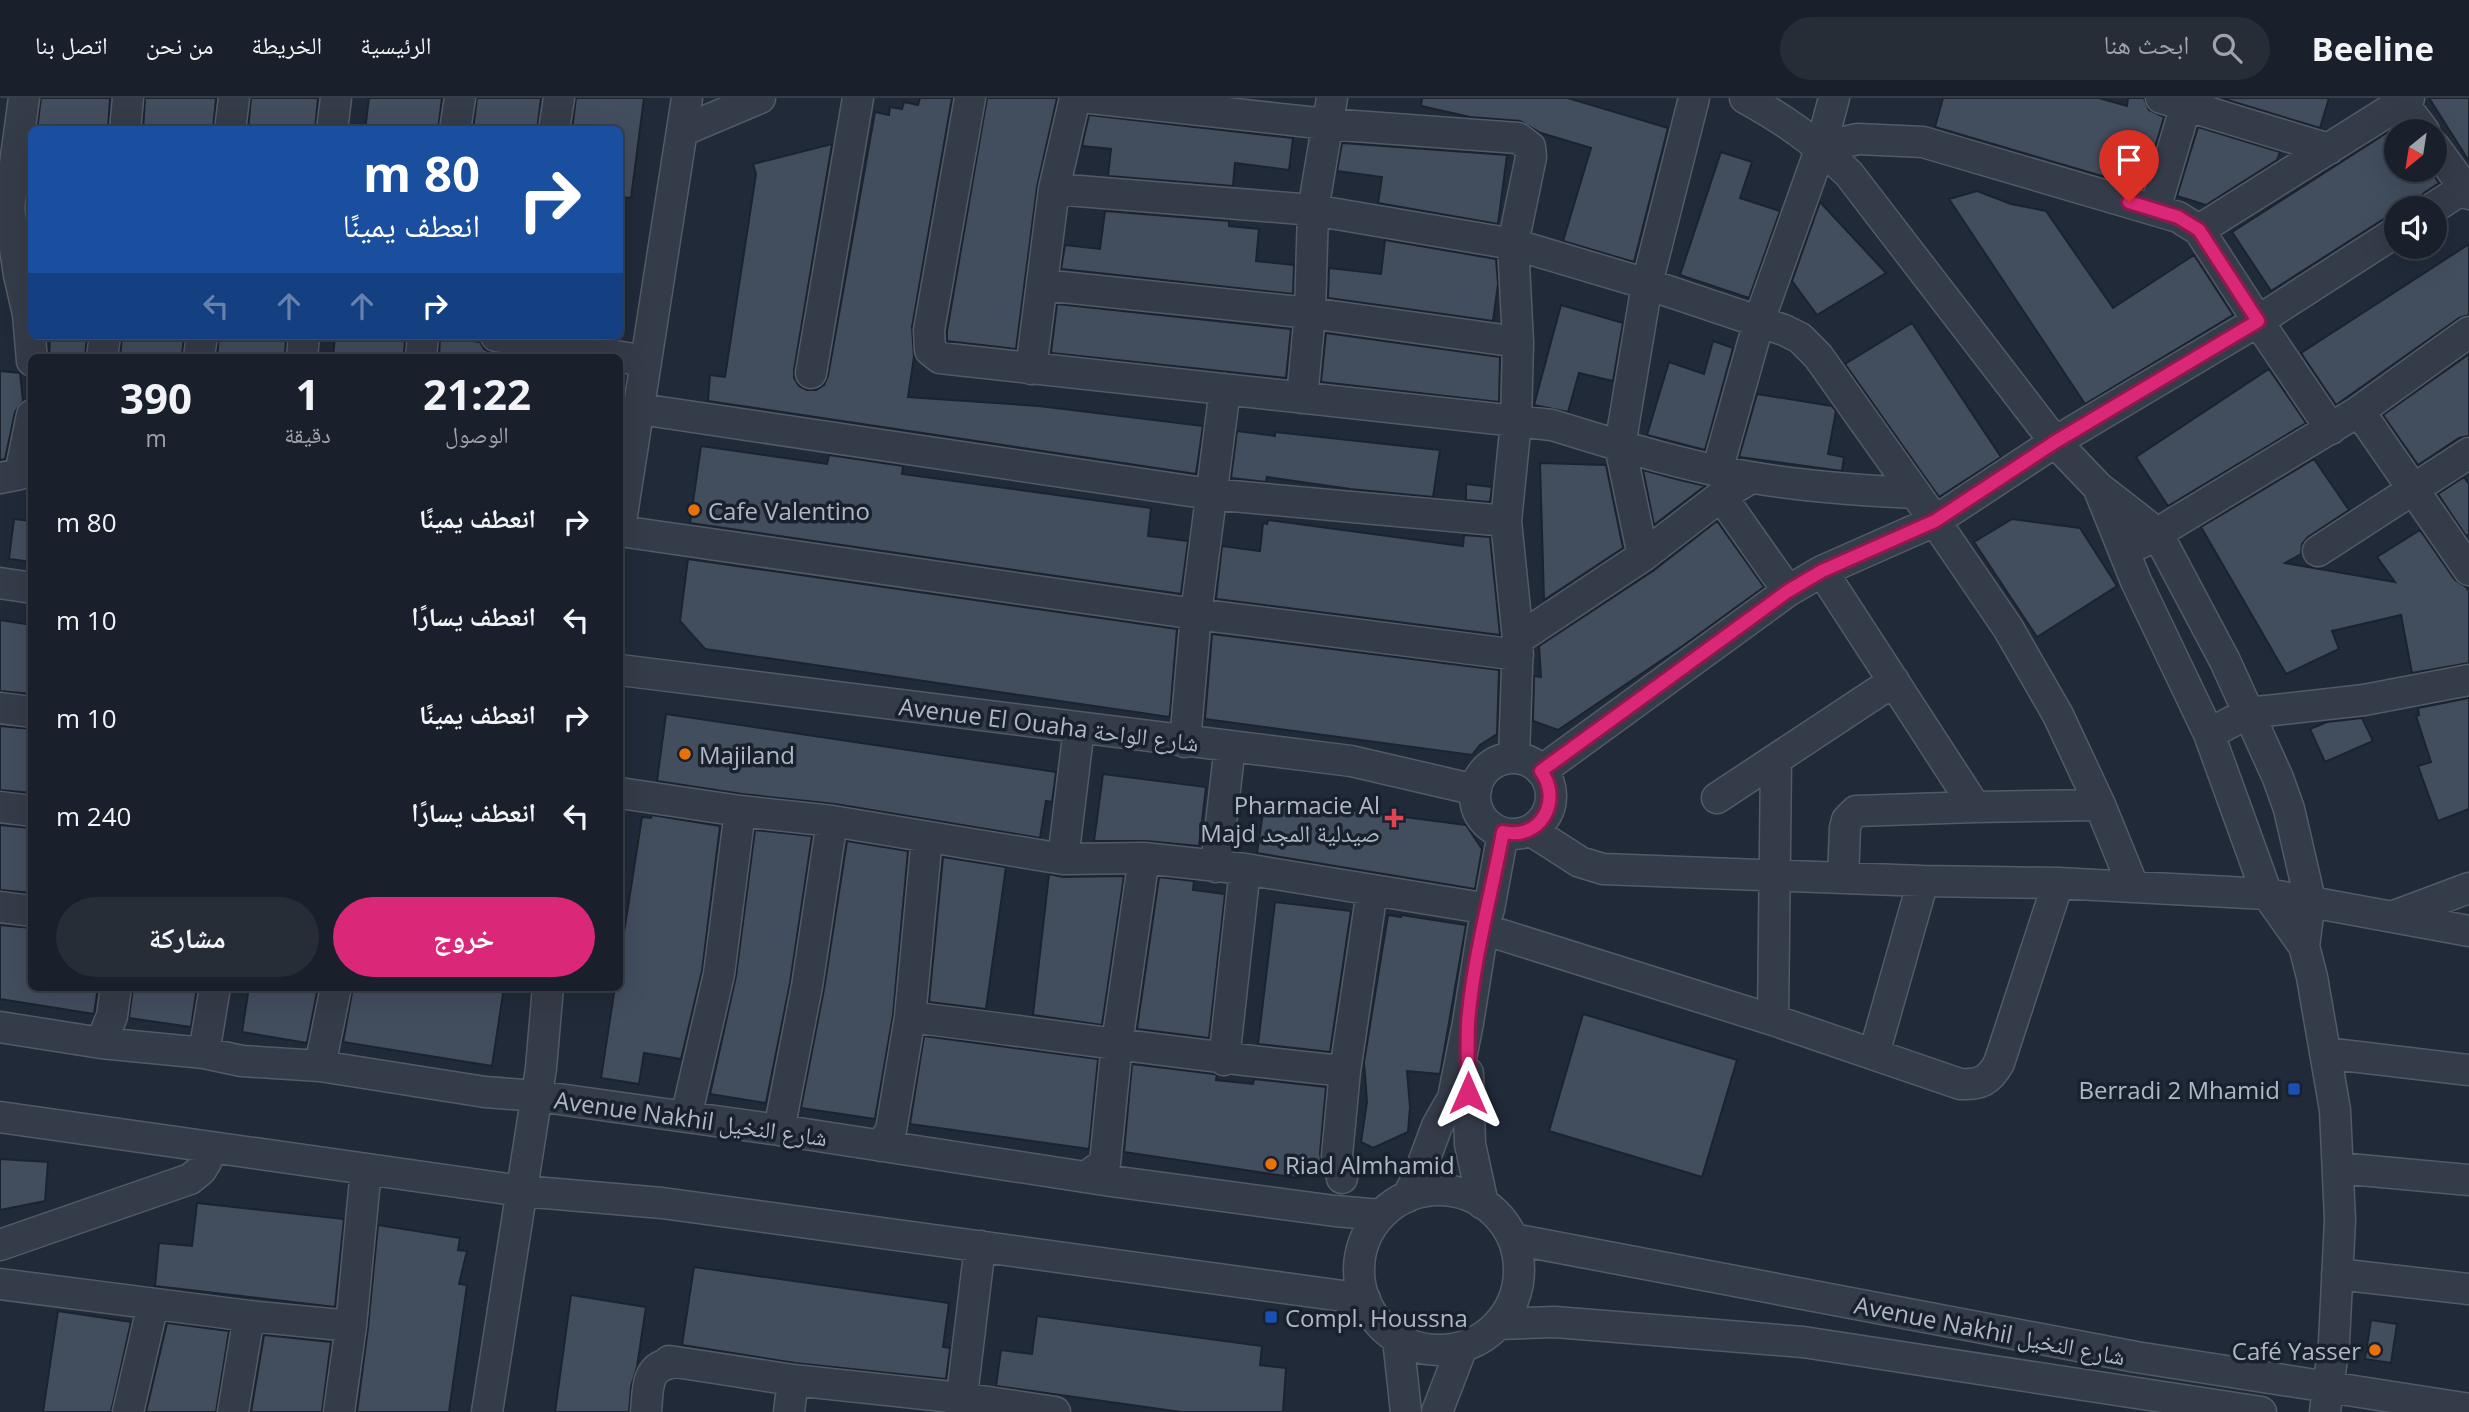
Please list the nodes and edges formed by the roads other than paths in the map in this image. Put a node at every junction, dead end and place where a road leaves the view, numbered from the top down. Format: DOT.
graph roads {
  1 [pos="24,98"];
  2 [pos="128,98"];
  3 [pos="234,98"];
  4 [pos="336,98"];
  5 [pos="460,98"];
  6 [pos="559,98"];
  7 [pos="687,98"];
  8 [pos="760,98"];
  9 [pos="858,98"];
  10 [pos="970,98"];
  11 [pos="1075,98"];
  12 [pos="1090,98"];
  13 [pos="1694,98"];
  14 [pos="1745,98"];
  15 [pos="1834,98"];
  16 [pos="2404,99"];
  17 [pos="2173,102"];
  18 [pos="1329,111"];
  19 [pos="2416,119"];
  20 [pos="125,126"];
  21 [pos="230,126"];
  22 [pos="332,126"];
  23 [pos="456,126"];
  24 [pos="555,126"];
  25 [pos="682,131"];
  26 [pos="1821,147"];
  27 [pos="2329,149"];
  28 [pos="2447,162"];
  29 [pos="1054,189"];
  30 [pos="2468,189"];
  31 [pos="2447,200"];
  32 [pos="5,206"];
  33 [pos="2155,209"];
  34 [pos="1313,210"];
  35 [pos="2199,230"];
  36 [pos="2384,240"];
  37 [pos="1513,244"];
  38 [pos="25,275"];
  39 [pos="1647,284"];
  40 [pos="1043,285"];
  41 [pos="1310,313"];
  42 [pos="28,314"];
  43 [pos="1759,321"];
  44 [pos="2258,321"];
  45 [pos="2469,332"];
  46 [pos="515,342"];
  47 [pos="1518,342"];
  48 [pos="597,354"];
  49 [pos="623,358"];
  50 [pos="645,361"];
  51 [pos="1031,369"];
  52 [pos="811,373"];
  53 [pos="1225,389"];
  54 [pos="1302,398"];
  55 [pos="640,409"];
  56 [pos="2359,411"];
  57 [pos="1516,422"];
  58 [pos="2331,429"];
  59 [pos="28,439"];
  60 [pos="2055,442"];
  61 [pos="1620,446"];
  62 [pos="2469,453"];
  63 [pos="17,476"];
  64 [pos="1719,484"];
  65 [pos="2098,487"];
  66 [pos="2412,489"];
  67 [pos="1915,493"];
  68 [pos="1210,494"];
  69 [pos="623,512"];
  70 [pos="1506,521"];
  71 [pos="1935,521"];
  72 [pos="623,530"];
  73 [pos="2157,533"];
  74 [pos="2318,551"];
  75 [pos="2123,553"];
  76 [pos="1643,555"];
  77 [pos="2469,570"];
  78 [pos="1822,571"];
  79 [pos="0,583"];
  80 [pos="28,587"];
  81 [pos="1788,591"];
  82 [pos="1196,614"];
  83 [pos="1518,647"];
  84 [pos="623,670"];
  85 [pos="2469,680"];
  86 [pos="1894,681"];
  87 [pos="0,708"];
  88 [pos="28,712"];
  89 [pos="2248,713"];
  90 [pos="1080,727"];
  91 [pos="2209,734"];
  92 [pos="1185,742"];
  93 [pos="1230,746"];
  94 [pos="1514,758"];
  95 [pos="1776,760"];
  96 [pos="1541,771"];
  97 [pos="1476,790"];
  98 [pos="623,793"];
  99 [pos="1717,798"];
  100 [pos="2100,805"];
  101 [pos="0,807"];
  102 [pos="1975,807"];
  103 [pos="28,810"];
  104 [pos="740,811"];
  105 [pos="832,821"];
  106 [pos="1517,831"];
  107 [pos="927,837"];
  108 [pos="1144,858"];
  109 [pos="1063,859"];
  110 [pos="1231,868"];
  111 [pos="1774,875"];
  112 [pos="1843,878"];
  113 [pos="1923,881"];
  114 [pos="2058,883"];
  115 [pos="2133,886"];
  116 [pos="2469,888"];
  117 [pos="1372,891"];
  118 [pos="2267,894"];
  119 [pos="2310,900"];
  120 [pos="0,907"];
  121 [pos="28,910"];
  122 [pos="2394,916"];
  123 [pos="1486,919"];
  124 [pos="2469,931"];
  125 [pos="2304,946"];
  126 [pos="115,991"];
  127 [pos="214,991"];
  128 [pos="335,991"];
  129 [pos="548,991"];
  130 [pos="910,1017"];
  131 [pos="1773,1020"];
  132 [pos="1468,1023"];
  133 [pos="0,1027"];
  134 [pos="102,1043"];
  135 [pos="1117,1043"];
  136 [pos="204,1053"];
  137 [pos="2325,1053"];
  138 [pos="1874,1054"];
  139 [pos="1224,1059"];
  140 [pos="320,1066"];
  141 [pos="2469,1070"];
  142 [pos="1345,1071"];
  143 [pos="537,1096"];
  144 [pos="0,1117"];
  145 [pos="687,1117"];
  146 [pos="779,1130"];
  147 [pos="881,1146"];
  148 [pos="203,1147"];
  149 [pos="2338,1168"];
  150 [pos="366,1169"];
  151 [pos="1086,1177"];
  152 [pos="1342,1178"];
  153 [pos="2469,1180"];
  154 [pos="522,1191"];
  155 [pos="1407,1197"];
  156 [pos="1483,1204"];
  157 [pos="1381,1215"];
  158 [pos="1513,1239"];
  159 [pos="0,1245"];
  160 [pos="980,1246"];
  161 [pos="2337,1274"];
  162 [pos="0,1283"];
  163 [pos="2469,1289"];
  164 [pos="1364,1299"];
  165 [pos="153,1304"];
  166 [pos="249,1316"];
  167 [pos="1499,1324"];
  168 [pos="351,1326"];
  169 [pos="1398,1339"];
  170 [pos="1462,1347"];
  171 [pos="793,1380"];
  172 [pos="2327,1400"];
  173 [pos="961,1405"];
  174 [pos="2469,1409"];
  175 [pos="128,1412"];
  176 [pos="233,1412"];
  177 [pos="340,1412"];
  178 [pos="487,1412"];
  179 [pos="646,1412"];
  180 [pos="789,1412"];
  181 [pos="1055,1412"];
  182 [pos="1406,1412"];
  183 [pos="1437,1412"];
  184 [pos="2261,1412"];
  1 -- 32 [label="street"];
  2 -- 20 [label="street"];
  3 -- 21 [label="street"];
  4 -- 22 [label="street"];
  5 -- 23 [label="street"];
  6 -- 24 [label="street"];
  7 -- 25 [label="street"];
  8 -- 25 [label="street"];
  9 -- 52 [label="street"];
  10 -- 51 [label="street"];
  11 -- 29 [label="street"];
  12 -- 18 [label="street"];
  13 -- 39 [label="street"];
  14 -- 26 [label="street"];
  15 -- 26 [label="street"];
  16 -- 19 [label="street"];
  16 -- 27 [label="street"];
  17 -- 27 [label="street"];
  17 -- 33 [label="street"];
  18 -- 34 [label="street"];
  18 -- 37 [label="street"];
  25 -- 50 [label="street"];
  26 -- 33 [label="street"];
  26 -- 43 [label="street"];
  26 -- 60 [label="street"];
  27 -- 35 [label="street"];
  28 -- 30 [label="street"];
  29 -- 34 [label="street"];
  29 -- 40 [label="street"];
  30 -- 31 [label="street"];
  32 -- 38 [label="street"];
  33 -- 35 [label="street"];
  34 -- 37 [label="street"];
  34 -- 41 [label="street"];
  35 -- 44 [label="street"];
  36 -- 44 [label="street"];
  37 -- 39 [label="street"];
  37 -- 47 [label="street"];
  38 -- 42 [label="street"];
  39 -- 43 [label="street"];
  39 -- 61 [label="street"];
  40 -- 41 [label="street"];
  40 -- 51 [label="street"];
  41 -- 47 [label="street"];
  41 -- 54 [label="street"];
  43 -- 64 [label="street"];
  43 -- 67 [label="street"];
  44 -- 58 [label="street"];
  44 -- 60 [label="street"];
  45 -- 56 [label="street"];
  46 -- 48 [label="street"];
  47 -- 57 [label="street"];
  49 -- 50 [label="street"];
  50 -- 55 [label="street"];
  51 -- 53 [label="street"];
  53 -- 54 [label="street"];
  53 -- 68 [label="street"];
  54 -- 57 [label="street"];
  55 -- 68 [label="street"];
  55 -- 69 [label="street"];
  56 -- 58 [label="street"];
  56 -- 66 [label="street"];
  57 -- 61 [label="street"];
  57 -- 70 [label="street"];
  58 -- 73 [label="street"];
  59 -- 63 [label="street"];
  60 -- 65 [label="street"];
  60 -- 71 [label="street"];
  61 -- 64 [label="street"];
  61 -- 76 [label="street"];
  62 -- 66 [label="street"];
  64 -- 67 [label="street"];
  64 -- 76 [label="street"];
  64 -- 81 [label="street"];
  65 -- 73 [label="street"];
  65 -- 75 [label="street"];
  66 -- 74 [label="street"];
  66 -- 77 [label="street"];
  67 -- 71 [label="street"];
  68 -- 70 [label="street"];
  68 -- 82 [label="street"];
  70 -- 83 [label="street"];
  71 -- 78 [label="street"];
  71 -- 100 [label="street"];
  72 -- 82 [label="street"];
  73 -- 75 [label="street"];
  73 -- 89 [label="street"];
  75 -- 91 [label="street"];
  76 -- 83 [label="street"];
  78 -- 81 [label="street"];
  78 -- 86 [label="street"];
  79 -- 80 [label="street"];
  81 -- 96 [label="street"];
  82 -- 83 [label="street"];
  82 -- 92 [label="street"];
  83 -- 94 [label="street"];
  84 -- 90 [label="street, Avenue El Ouaha شارع الواحة"];
  85 -- 89 [label="street"];
  86 -- 95 [label="street"];
  86 -- 102 [label="street"];
  87 -- 88 [label="street"];
  89 -- 91 [label="street"];
  89 -- 119 [label="street"];
  90 -- 92 [label="street, Avenue El Ouaha شارع الواحة"];
  90 -- 109 [label="street"];
  91 -- 118 [label="street"];
  92 -- 93 [label="street, Avenue El Ouaha شارع الواحة"];
  93 -- 97 [label="street, Avenue El Ouaha شارع الواحة"];
  93 -- 110 [label="street"];
  94 -- 96 [label="street"];
  94 -- 97 [label="street"];
  95 -- 99 [label="street"];
  95 -- 111 [label="street"];
  96 -- 106 [label="street"];
  97 -- 106 [label="street"];
  98 -- 104 [label="street"];
  100 -- 102 [label="street"];
  100 -- 115 [label="street"];
  101 -- 103 [label="street"];
  102 -- 112 [label="street"];
  104 -- 105 [label="street"];
  104 -- 145 [label="street"];
  105 -- 107 [label="street"];
  105 -- 146 [label="street"];
  106 -- 111 [label="street"];
  106 -- 123 [label="street"];
  107 -- 109 [label="street"];
  107 -- 130 [label="street"];
  108 -- 109 [label="street"];
  108 -- 110 [label="street"];
  108 -- 135 [label="street"];
  110 -- 117 [label="street"];
  110 -- 139 [label="street"];
  111 -- 112 [label="street"];
  111 -- 131 [label="street"];
  112 -- 113 [label="street"];
  113 -- 114 [label="street"];
  113 -- 138 [label="street"];
  114 -- 115 [label="street"];
  114 -- 138 [label="street"];
  115 -- 118 [label="street"];
  116 -- 122 [label="street"];
  117 -- 123 [label="street"];
  117 -- 142 [label="street"];
  118 -- 119 [label="street"];
  118 -- 125 [label="street"];
  119 -- 122 [label="street"];
  119 -- 125 [label="street"];
  120 -- 121 [label="street"];
  122 -- 124 [label="street"];
  123 -- 131 [label="street"];
  123 -- 132 [label="street"];
  125 -- 137 [label="street"];
  126 -- 134 [label="street"];
  127 -- 136 [label="street"];
  128 -- 140 [label="street"];
  129 -- 143 [label="street"];
  130 -- 135 [label="street"];
  130 -- 147 [label="street"];
  131 -- 138 [label="street"];
  132 -- 155 [label="street"];
  132 -- 156 [label="street"];
  133 -- 134 [label="street, Avenue Nakhil شارع النخيل"];
  134 -- 136 [label="street, Avenue Nakhil شارع النخيل"];
  135 -- 139 [label="street"];
  135 -- 151 [label="street"];
  136 -- 140 [label="street, Avenue Nakhil شارع النخيل"];
  137 -- 141 [label="street"];
  137 -- 149 [label="street"];
  139 -- 142 [label="street"];
  140 -- 143 [label="street, Avenue Nakhil شارع النخيل"];
  142 -- 152 [label="street"];
  143 -- 145 [label="street, Avenue Nakhil شارع النخيل"];
  143 -- 154 [label="street"];
  144 -- 148 [label="street"];
  145 -- 146 [label="street, Avenue Nakhil شارع النخيل"];
  146 -- 147 [label="street, Avenue Nakhil شارع النخيل"];
  147 -- 151 [label="street, Avenue Nakhil شارع النخيل"];
  148 -- 150 [label="street"];
  148 -- 159 [label="street"];
  149 -- 153 [label="street"];
  149 -- 161 [label="street"];
  150 -- 154 [label="street"];
  150 -- 168 [label="street"];
  151 -- 157 [label="street, Avenue Nakhil شارع النخيل"];
  154 -- 160 [label="street"];
  154 -- 178 [label="street"];
  155 -- 156 [label="street"];
  155 -- 157 [label="street"];
  156 -- 158 [label="street"];
  157 -- 164 [label="street"];
  158 -- 167 [label="street"];
  158 -- 172 [label="street, Avenue Nakhil شارع النخيل"];
  160 -- 164 [label="street"];
  160 -- 173 [label="street"];
  161 -- 163 [label="street"];
  161 -- 172 [label="street"];
  162 -- 165 [label="street"];
  164 -- 169 [label="street"];
  165 -- 166 [label="street"];
  165 -- 175 [label="street"];
  166 -- 168 [label="street"];
  166 -- 176 [label="street"];
  167 -- 170 [label="street"];
  167 -- 184 [label="street, Avenue Nakhil شارع النخيل"];
  168 -- 177 [label="street"];
  169 -- 170 [label="street"];
  169 -- 182 [label="street"];
  170 -- 183 [label="street"];
  171 -- 173 [label="street"];
  171 -- 179 [label="street"];
  171 -- 180 [label="street"];
  172 -- 174 [label="street, Avenue Nakhil شارع النخيل"];
  173 -- 181 [label="street"];
}
